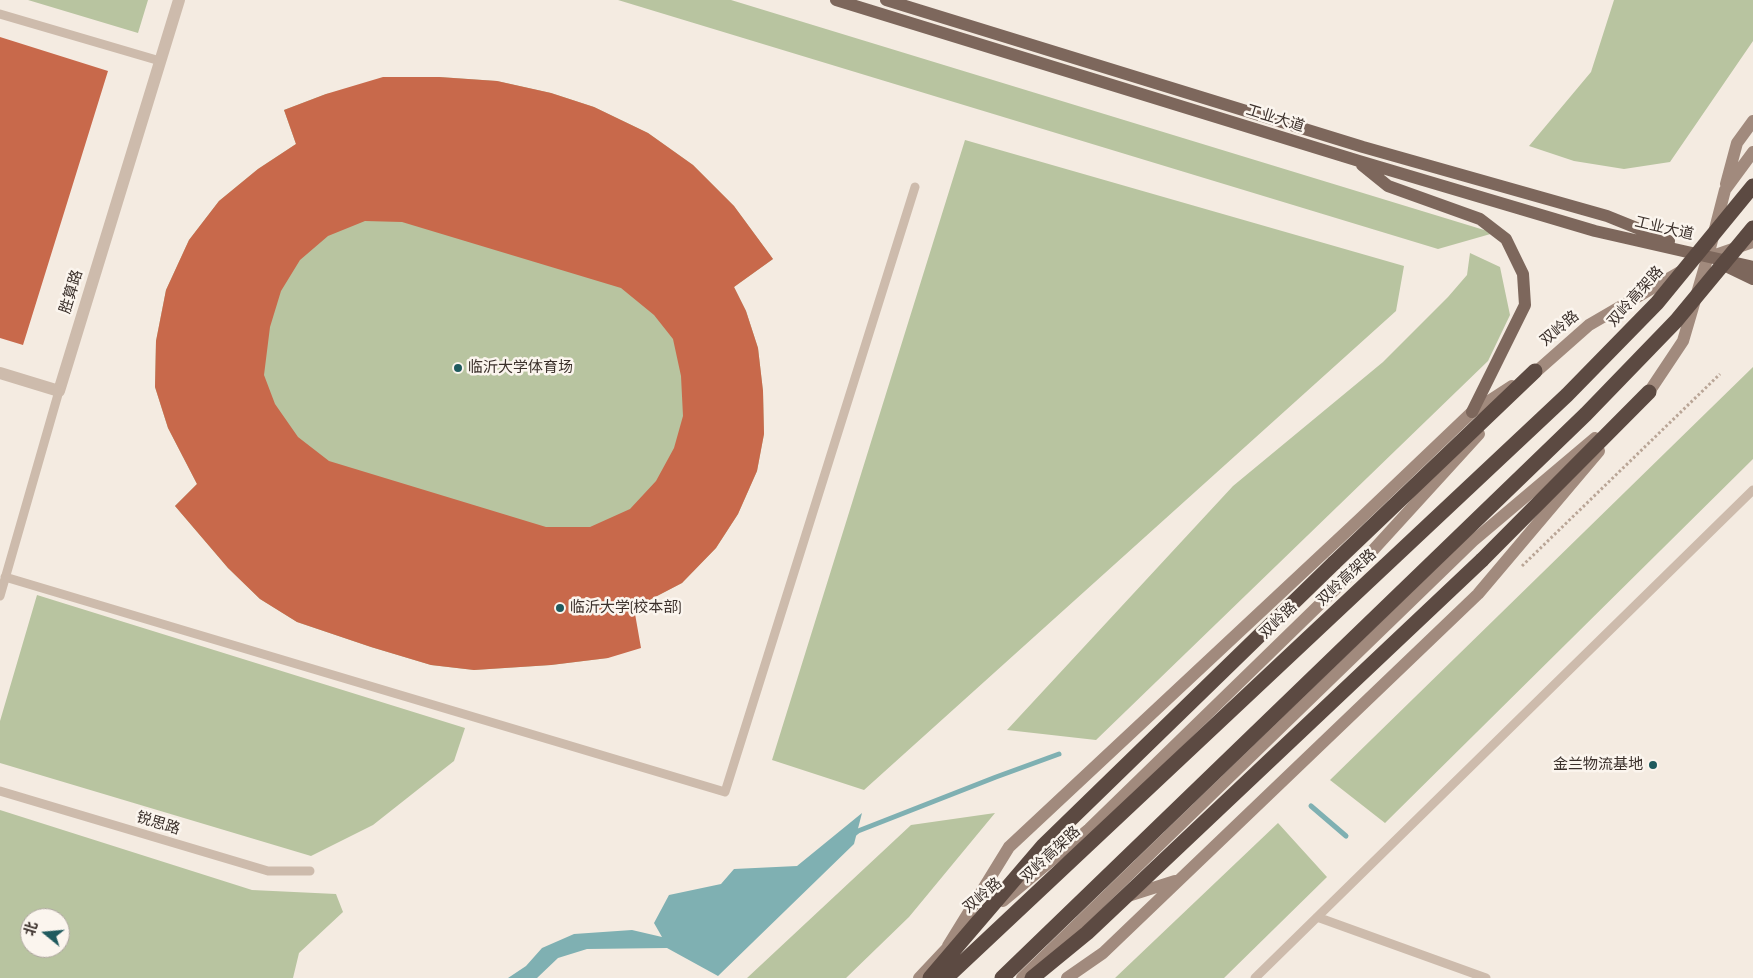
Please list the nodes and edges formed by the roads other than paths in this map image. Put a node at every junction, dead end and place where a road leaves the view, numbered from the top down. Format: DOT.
graph roads {
  1 [pos="179,0"];
  2 [pos="836,0"];
  3 [pos="886,0"];
  4 [pos="0,14"];
  5 [pos="160,61"];
  6 [pos="1753,121"];
  7 [pos="1753,152"];
  8 [pos="1359,161"];
  9 [pos="1753,186"];
  10 [pos="915,187"];
  11 [pos="1725,190"];
  12 [pos="1753,228"];
  13 [pos="1753,242"];
  14 [pos="1708,256"];
  15 [pos="1753,267"];
  16 [pos="1753,280"];
  17 [pos="1535,372"];
  18 [pos="0,373"];
  19 [pos="59,391"];
  20 [pos="1649,392"];
  21 [pos="1472,412"];
  22 [pos="1753,490"];
  23 [pos="6,577"];
  24 [pos="0,596"];
  25 [pos="0,791"];
  26 [pos="310,871"];
  27 [pos="1178,880"];
  28 [pos="1096,905"];
  29 [pos="1317,917"];
  30 [pos="948,946"];
  31 [pos="919,978"];
  32 [pos="930,978"];
  33 [pos="946,978"];
  34 [pos="1002,978"];
  35 [pos="1022,978"];
  36 [pos="1032,978"];
  37 [pos="1067,978"];
  38 [pos="1255,978"];
  39 [pos="1486,978"];
  1 -- 5 [label="street, 胜算路"];
  2 -- 8 [label="main road, 工业大道"];
  3 -- 14 [label="main road, 工业大道"];
  4 -- 5 [label="lane"];
  5 -- 19 [label="street, 胜算路"];
  6 -- 11 [label="main road"];
  7 -- 11 [label="main road"];
  8 -- 14 [label="main road, 工业大道"];
  8 -- 21 [label="main road"];
  9 -- 33 [label="highway, 双岭高架路, bridge"];
  10 -- 23 [label="lane"];
  11 -- 14 [label="main road"];
  12 -- 34 [label="highway, bridge"];
  13 -- 14 [label="main road, 双岭路"];
  14 -- 15 [label="main road, 工业大道"];
  14 -- 16 [label="main road, 工业大道"];
  14 -- 17 [label="main road, 双岭路"];
  14 -- 20 [label="main road"];
  17 -- 21 [label="main road"];
  17 -- 30 [label="main road, 双岭路"];
  17 -- 32 [label="highway, bridge"];
  18 -- 19 [label="street"];
  19 -- 23 [label="lane, 胜算路"];
  20 -- 27 [label="main road"];
  20 -- 28 [label="main road"];
  20 -- 36 [label="highway, bridge"];
  21 -- 30 [label="main road"];
  22 -- 29 [label="lane"];
  23 -- 24 [label="lane, 胜算路"];
  25 -- 26 [label="lane, 锐思路"];
  27 -- 28 [label="main road"];
  27 -- 37 [label="main road"];
  28 -- 35 [label="main road"];
  29 -- 38 [label="lane"];
  29 -- 39 [label="lane"];
  30 -- 31 [label="main road, 双岭路"];
}
